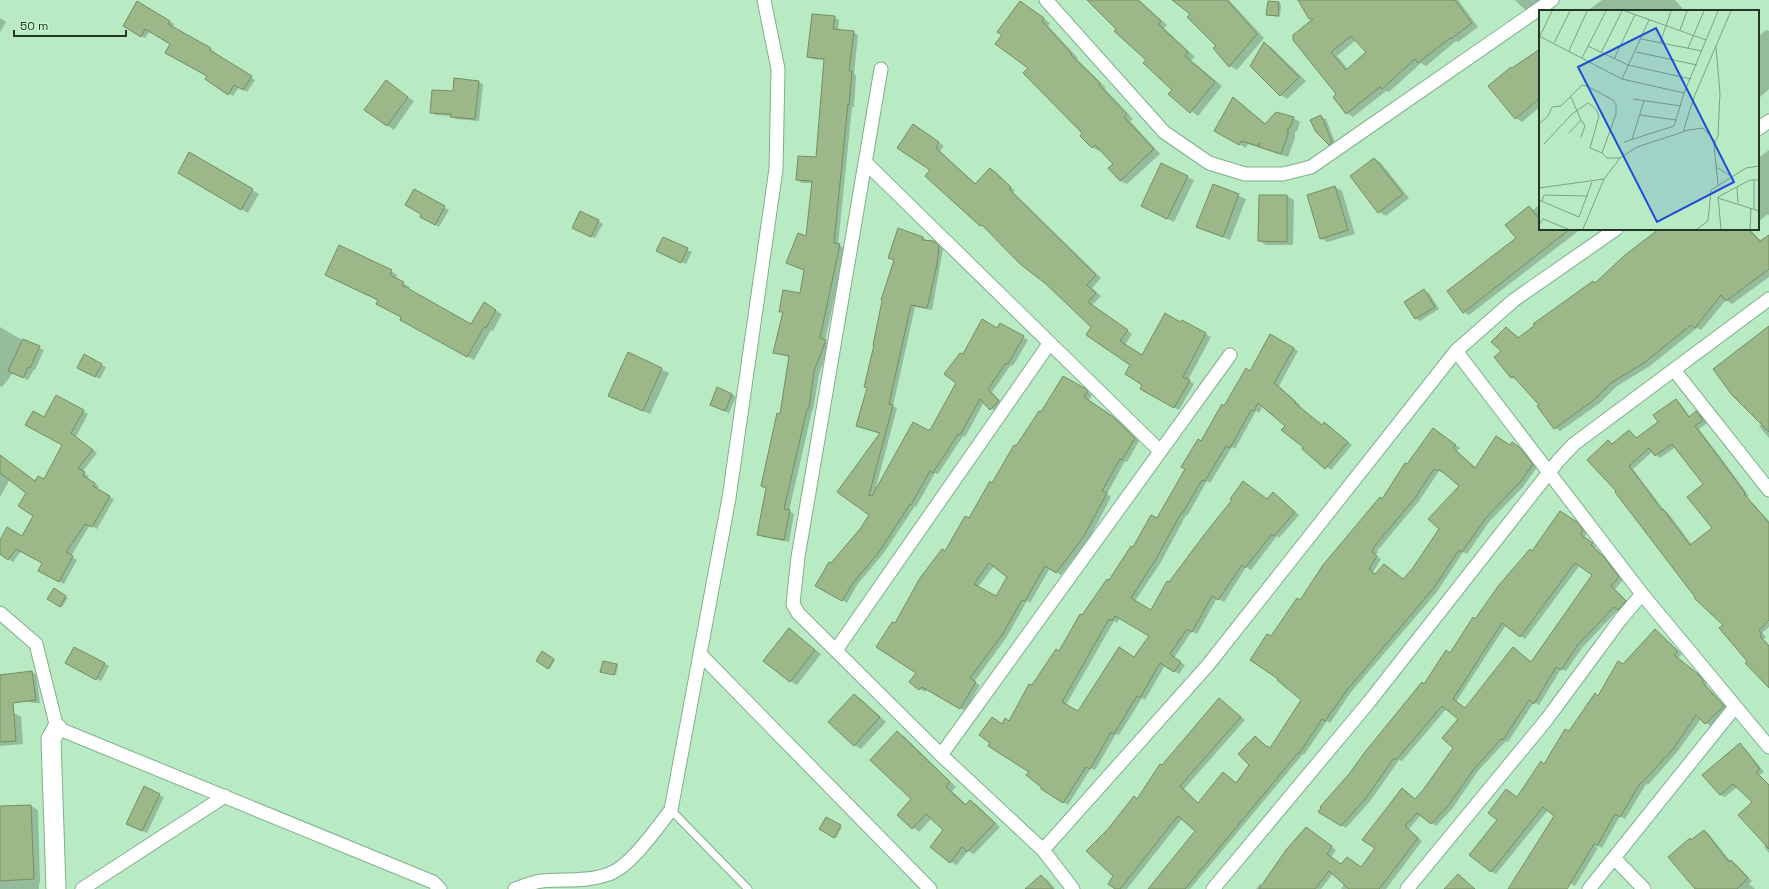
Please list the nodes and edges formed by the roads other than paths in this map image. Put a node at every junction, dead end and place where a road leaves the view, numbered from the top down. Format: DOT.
graph roads {
  1 [pos="764,0"];
  2 [pos="1046,0"];
  3 [pos="1552,0"];
  4 [pos="881,69"];
  5 [pos="1769,121"];
  6 [pos="1759,128"];
  7 [pos="865,162"];
  8 [pos="1615,230"];
  9 [pos="1769,299"];
  10 [pos="1049,344"];
  11 [pos="1456,351"];
  12 [pos="1230,355"];
  13 [pos="1674,370"];
  14 [pos="1160,451"];
  15 [pos="1549,471"];
  16 [pos="1769,490"];
  17 [pos="1642,594"];
  18 [pos="0,613"];
  19 [pos="836,650"];
  20 [pos="700,654"];
  21 [pos="1735,707"];
  22 [pos="57,728"];
  23 [pos="1769,747"];
  24 [pos="941,754"];
  25 [pos="225,796"];
  26 [pos="671,810"];
  27 [pos="1043,850"];
  28 [pos="1614,858"];
  29 [pos="56,889"];
  30 [pos="82,889"];
  31 [pos="440,889"];
  32 [pos="515,889"];
  33 [pos="748,889"];
  34 [pos="930,889"];
  35 [pos="1073,889"];
  36 [pos="1213,889"];
  37 [pos="1407,889"];
  38 [pos="1589,889"];
  39 [pos="1644,889"];
  1 -- 20 [label="street"];
  2 -- 3 [label="street"];
  4 -- 7 [label="street"];
  5 -- 6 [label="street"];
  7 -- 10 [label="street"];
  7 -- 19 [label="street"];
  8 -- 11 [label="street"];
  9 -- 13 [label="street"];
  10 -- 14 [label="street"];
  10 -- 19 [label="street"];
  11 -- 15 [label="street"];
  11 -- 27 [label="street"];
  12 -- 14 [label="street"];
  13 -- 15 [label="street"];
  13 -- 16 [label="street"];
  14 -- 24 [label="street"];
  15 -- 17 [label="street"];
  15 -- 36 [label="street"];
  17 -- 21 [label="street"];
  17 -- 37 [label="street"];
  18 -- 22 [label="street"];
  19 -- 24 [label="street"];
  20 -- 26 [label="street"];
  20 -- 34 [label="street"];
  21 -- 23 [label="street"];
  21 -- 28 [label="street"];
  22 -- 25 [label="street"];
  22 -- 29 [label="street"];
  24 -- 27 [label="street"];
  25 -- 30 [label="street"];
  25 -- 31 [label="street"];
  26 -- 32 [label="street"];
  26 -- 33 [label="lane"];
  27 -- 35 [label="street"];
  28 -- 38 [label="street"];
  28 -- 39 [label="street"];
}
